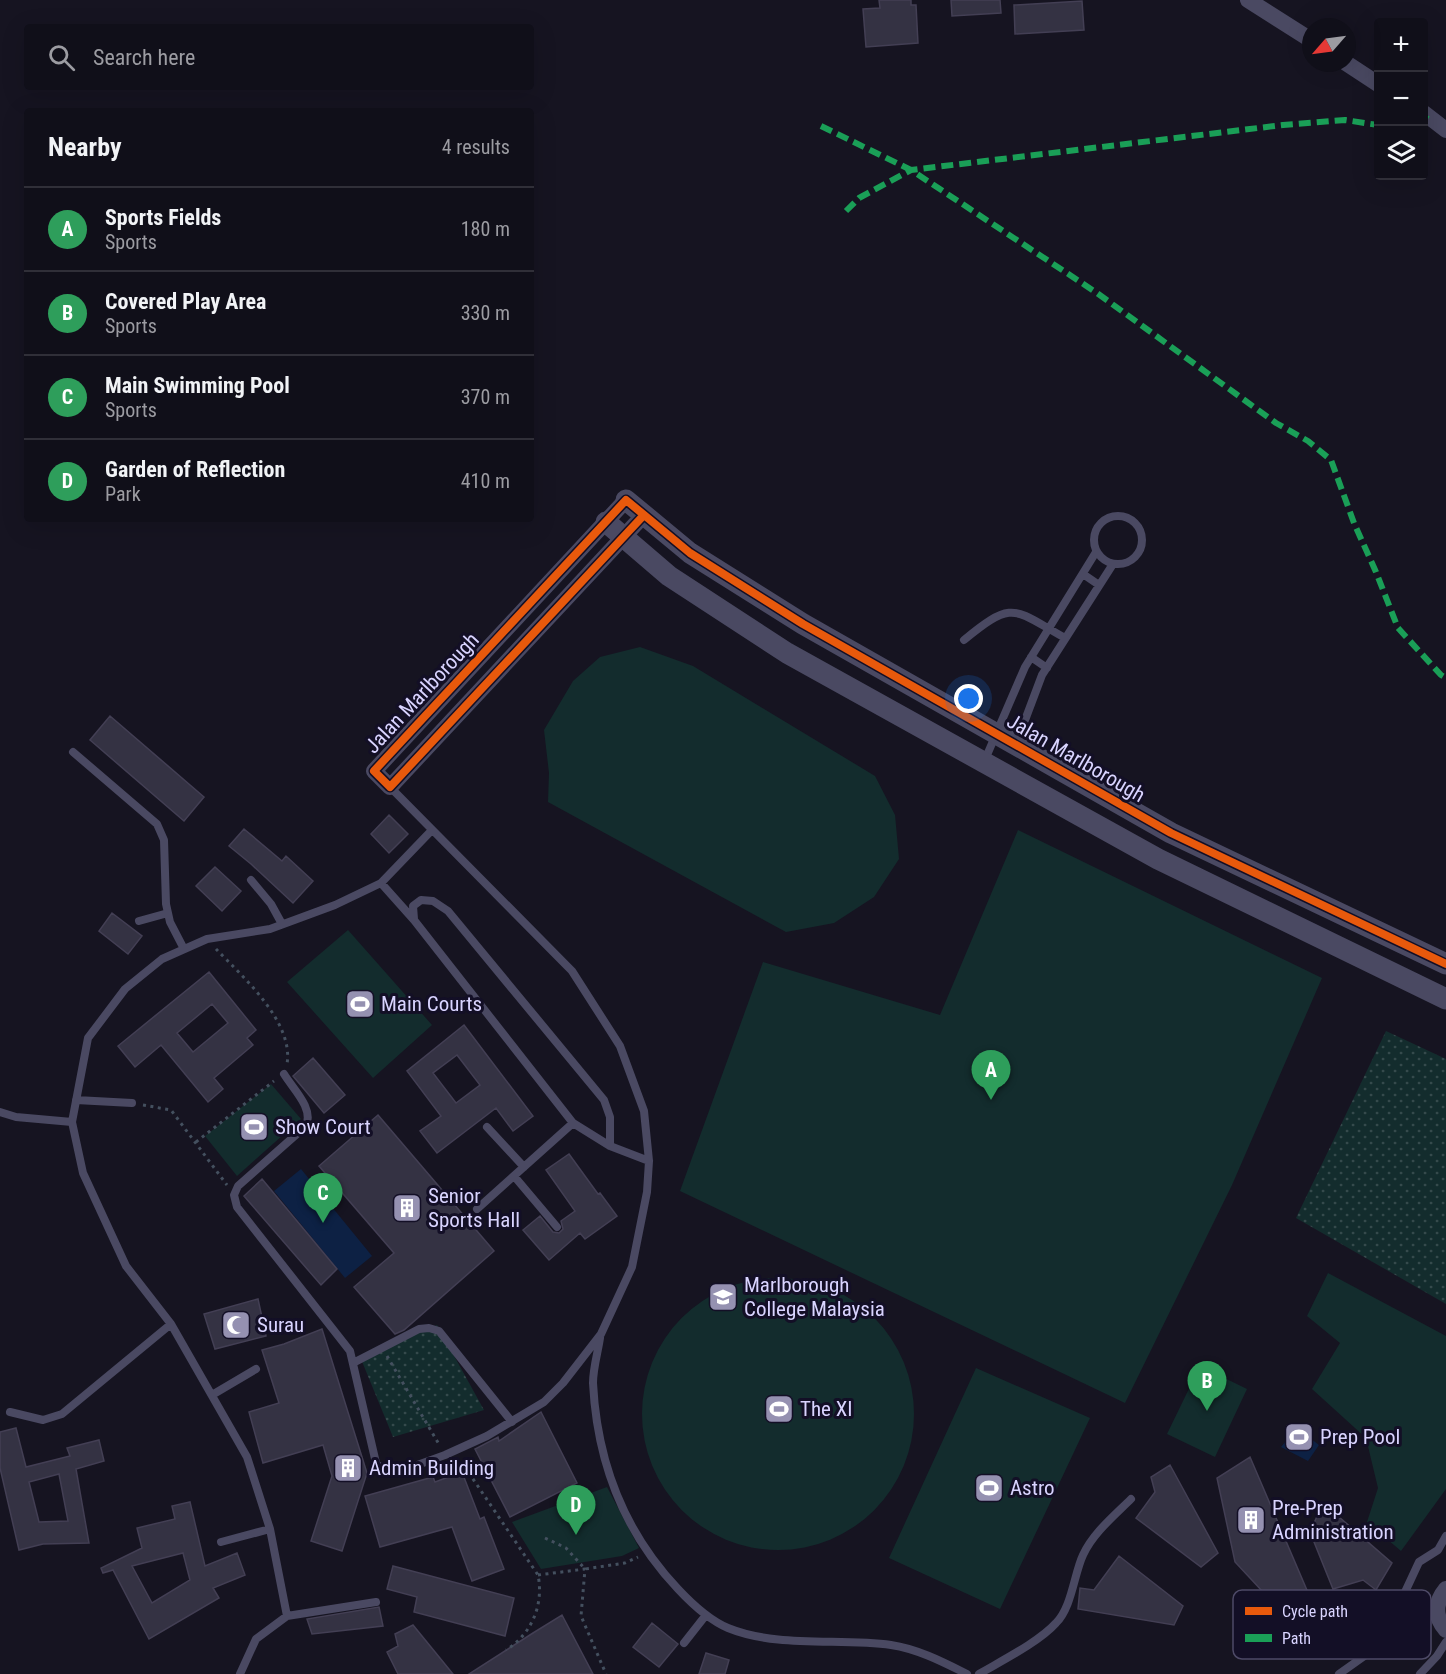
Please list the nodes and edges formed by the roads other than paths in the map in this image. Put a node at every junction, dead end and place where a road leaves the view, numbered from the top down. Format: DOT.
graph roads {
  1 [pos="1248,0"];
  2 [pos="1302,34"];
  3 [pos="1356,70"];
  4 [pos="1374,81"];
  5 [pos="1428,116"];
  6 [pos="1446,130"];
  7 [pos="626,500"];
  8 [pos="643,516"];
  9 [pos="606,522"];
  10 [pos="623,537"];
  11 [pos="1096,552"];
  12 [pos="1113,564"];
  13 [pos="1083,574"];
  14 [pos="1099,585"];
  15 [pos="1049,629"];
  16 [pos="1065,638"];
  17 [pos="964,640"];
  18 [pos="1031,657"];
  19 [pos="1047,668"];
  20 [pos="996,734"];
  21 [pos="1016,744"];
  22 [pos="73,752"];
  23 [pos="984,762"];
  24 [pos="390,787"];
  25 [pos="432,830"];
  26 [pos="251,880"];
  27 [pos="381,883"];
  28 [pos="168,913"];
  29 [pos="414,920"];
  30 [pos="139,921"];
  31 [pos="282,924"];
  32 [pos="184,949"];
  33 [pos="1446,964"];
  34 [pos="1446,999"];
  35 [pos="284,1074"];
  36 [pos="76,1100"];
  37 [pos="132,1103"];
  38 [pos="0,1112"];
  39 [pos="72,1122"];
  40 [pos="573,1123"];
  41 [pos="487,1128"];
  42 [pos="610,1146"];
  43 [pos="649,1161"];
  44 [pos="524,1167"];
  45 [pos="514,1176"];
  46 [pos="477,1209"];
  47 [pos="557,1227"];
  48 [pos="171,1324"];
  49 [pos="601,1334"];
  50 [pos="353,1364"];
  51 [pos="256,1369"];
  52 [pos="212,1395"];
  53 [pos="10,1412"];
  54 [pos="512,1422"];
  55 [pos="1131,1500"];
  56 [pos="270,1529"];
  57 [pos="1446,1536"];
  58 [pos="222,1542"];
  59 [pos="1446,1589"];
  60 [pos="1406,1590"];
  61 [pos="376,1602"];
  62 [pos="706,1615"];
  63 [pos="287,1616"];
  64 [pos="1446,1630"];
  65 [pos="1446,1642"];
  66 [pos="684,1643"];
  67 [pos="1360,1659"];
  68 [pos="240,1674"];
  69 [pos="967,1674"];
  70 [pos="979,1674"];
  71 [pos="1339,1674"];
  72 [pos="1420,1674"];
  1 -- 2 [label="street"];
  3 -- 4 [label="street"];
  5 -- 6 [label="street"];
  7 -- 8 [label="street, Jalan Marlborough"];
  7 -- 9 [label="street, Jalan Marlborough"];
  8 -- 10 [label="street, Jalan Marlborough"];
  8 -- 20 [label="street, Jalan Marlborough"];
  9 -- 10 [label="street"];
  9 -- 24 [label="street, Jalan Marlborough"];
  10 -- 23 [label="street"];
  10 -- 24 [label="street, Jalan Marlborough"];
  11 -- 12 [label="lane"];
  11 -- 12 [label="lane"];
  11 -- 13 [label="lane"];
  12 -- 14 [label="lane"];
  13 -- 14 [label="lane"];
  13 -- 15 [label="lane"];
  14 -- 16 [label="lane"];
  15 -- 16 [label="lane"];
  15 -- 17 [label="lane"];
  15 -- 18 [label="lane"];
  16 -- 19 [label="lane"];
  18 -- 19 [label="lane"];
  18 -- 20 [label="lane"];
  19 -- 21 [label="lane"];
  20 -- 21 [label="street, Jalan Marlborough"];
  20 -- 23 [label="lane"];
  21 -- 33 [label="street, Jalan Marlborough"];
  22 -- 28 [label="lane"];
  23 -- 34 [label="street"];
  24 -- 25 [label="lane"];
  25 -- 27 [label="lane"];
  25 -- 43 [label="lane"];
  26 -- 31 [label="lane"];
  27 -- 29 [label="lane"];
  27 -- 31 [label="lane"];
  28 -- 30 [label="lane"];
  28 -- 32 [label="lane"];
  29 -- 40 [label="lane"];
  29 -- 42 [label="lane"];
  31 -- 32 [label="lane"];
  32 -- 36 [label="lane"];
  35 -- 50 [label="lane"];
  36 -- 37 [label="lane"];
  36 -- 39 [label="lane"];
  38 -- 39 [label="lane"];
  39 -- 48 [label="lane"];
  40 -- 42 [label="lane"];
  40 -- 44 [label="lane"];
  41 -- 44 [label="lane"];
  42 -- 43 [label="lane"];
  43 -- 49 [label="lane"];
  44 -- 45 [label="lane"];
  45 -- 46 [label="lane"];
  45 -- 47 [label="lane"];
  48 -- 52 [label="lane"];
  48 -- 53 [label="lane"];
  49 -- 54 [label="lane"];
  49 -- 62 [label="lane"];
  50 -- 54 [label="lane"];
  50 -- 54 [label="lane"];
  51 -- 52 [label="lane"];
  52 -- 56 [label="lane"];
  55 -- 70 [label="lane"];
  56 -- 58 [label="lane"];
  56 -- 63 [label="lane"];
  57 -- 60 [label="lane"];
  59 -- 64 [label="street"];
  61 -- 63 [label="lane"];
  62 -- 66 [label="lane"];
  62 -- 69 [label="lane"];
  63 -- 68 [label="lane"];
  65 -- 72 [label="lane"];
  67 -- 71 [label="lane"];
}
